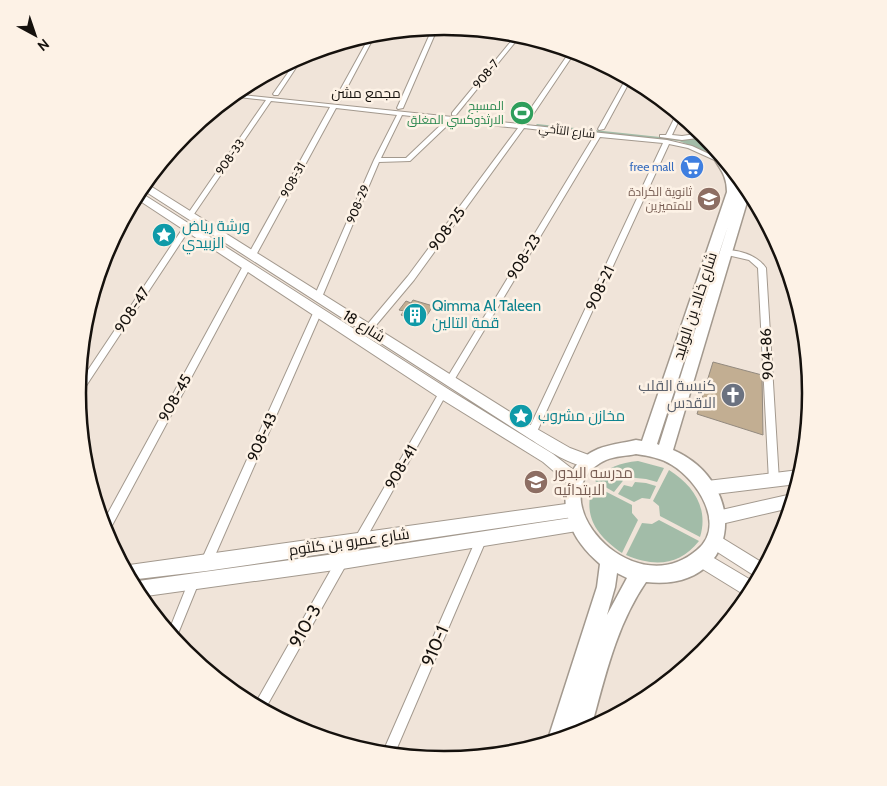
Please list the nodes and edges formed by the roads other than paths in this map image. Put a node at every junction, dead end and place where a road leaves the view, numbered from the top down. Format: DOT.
graph roads {
  1 [pos="432,35"];
  2 [pos="513,42"];
  3 [pos="369,43"];
  4 [pos="569,58"];
  5 [pos="293,68"];
  6 [pos="625,85"];
  7 [pos="249,92"];
  8 [pos="244,96"];
  9 [pos="273,97"];
  10 [pos="336,104"];
  11 [pos="400,111"];
  12 [pos="452,116"];
  13 [pos="676,121"];
  14 [pos="524,124"];
  15 [pos="600,132"];
  16 [pos="693,136"];
  17 [pos="668,139"];
  18 [pos="715,159"];
  19 [pos="377,160"];
  20 [pos="733,182"];
  21 [pos="149,190"];
  22 [pos="743,197"];
  23 [pos="143,198"];
  24 [pos="188,221"];
  25 [pos="726,252"];
  26 [pos="247,261"];
  27 [pos="318,296"];
  28 [pos="318,312"];
  29 [pos="370,329"];
  30 [pos="361,340"];
  31 [pos="86,379"];
  32 [pos="450,380"];
  33 [pos="443,393"];
  34 [pos="532,433"];
  35 [pos="656,451"];
  36 [pos="589,461"];
  37 [pos="791,478"];
  38 [pos="576,480"];
  39 [pos="774,481"];
  40 [pos="707,488"];
  41 [pos="784,503"];
  42 [pos="575,517"];
  43 [pos="717,518"];
  44 [pos="109,520"];
  45 [pos="482,538"];
  46 [pos="354,541"];
  47 [pos="714,541"];
  48 [pos="702,559"];
  49 [pos="609,560"];
  50 [pos="342,561"];
  51 [pos="206,563"];
  52 [pos="756,568"];
  53 [pos="133,571"];
  54 [pos="641,573"];
  55 [pos="194,582"];
  56 [pos="745,586"];
  57 [pos="143,588"];
  58 [pos="175,630"];
  59 [pos="262,702"];
  60 [pos="582,724"];
  61 [pos="561,731"];
  62 [pos="391,747"];
  1 -- 11 [label="street, 908-29"];
  2 -- 12 [label="street, 908-7"];
  3 -- 10 [label="street"];
  4 -- 14 [label="street"];
  5 -- 9 [label="street, 908-33"];
  6 -- 15 [label="street, 908-23"];
  7 -- 9 [label="street, شارع التآخي"];
  8 -- 9 [label="street, شارع التآخي"];
  9 -- 10 [label="street, شارع التآخي"];
  9 -- 24 [label="street, 908-33"];
  10 -- 11 [label="street, شارع التآخي"];
  10 -- 26 [label="street, 908-31"];
  11 -- 12 [label="street, شارع التآخي"];
  11 -- 19 [label="street, 908-29"];
  12 -- 14 [label="street, شارع التآخي"];
  12 -- 19 [label="street, 908-7"];
  13 -- 17 [label="street, 908-21"];
  14 -- 15 [label="street, شارع التآخي"];
  14 -- 29 [label="street, 908-25"];
  15 -- 17 [label="street, شارع التآخي"];
  15 -- 32 [label="street, 908-23"];
  16 -- 17 [label="street, شارع التآخي"];
  17 -- 18 [label="street, شارع التآخي"];
  17 -- 34 [label="street, 908-21"];
  19 -- 27 [label="street, 908-29"];
  20 -- 35 [label="main road, شارع خالد بن الوليد"];
  21 -- 24 [label="street, شارع 18"];
  22 -- 25 [label="main road, شارع خالد بن الوليد"];
  23 -- 24 [label="street, شارع 18"];
  24 -- 26 [label="street, شارع 18"];
  24 -- 31 [label="street, 908-47"];
  25 -- 35 [label="main road, شارع خالد بن الوليد"];
  25 -- 39 [label="street, 904-86"];
  26 -- 27 [label="street, شارع 18"];
  26 -- 28 [label="street, شارع 18"];
  26 -- 44 [label="street, 908-45"];
  27 -- 29 [label="street, شارع 18"];
  28 -- 30 [label="street, شارع 18"];
  28 -- 51 [label="street, 908-43"];
  29 -- 30 [label="street"];
  29 -- 32 [label="street, شارع 18"];
  30 -- 33 [label="street, شارع 18"];
  32 -- 34 [label="street, شارع 18"];
  33 -- 38 [label="street, شارع 18"];
  33 -- 46 [label="street, 908-41"];
  34 -- 36 [label="street, شارع 18"];
  35 -- 36 [label="main road"];
  35 -- 40 [label="main road"];
  36 -- 38 [label="main road"];
  37 -- 39 [label="street"];
  38 -- 42 [label="main road"];
  39 -- 40 [label="street"];
  40 -- 43 [label="main road"];
  41 -- 43 [label="street"];
  42 -- 45 [label="street, شارع عمرو بن كلثوم"];
  42 -- 46 [label="street, شارع عمرو بن كلثوم"];
  42 -- 49 [label="main road"];
  43 -- 47 [label="main road"];
  45 -- 50 [label="street, شارع عمرو بن كلثوم"];
  45 -- 62 [label="street, 910-1"];
  46 -- 50 [label="street, 910-3"];
  46 -- 51 [label="street, شارع عمرو بن كلثوم"];
  47 -- 48 [label="main road"];
  47 -- 52 [label="street"];
  48 -- 54 [label="main road"];
  48 -- 56 [label="street"];
  49 -- 54 [label="main road"];
  49 -- 61 [label="main road"];
  50 -- 55 [label="street, شارع عمرو بن كلثوم"];
  50 -- 59 [label="street, 910-3"];
  51 -- 53 [label="street, شارع عمرو بن كلثوم"];
  54 -- 60 [label="main road"];
  55 -- 57 [label="street, شارع عمرو بن كلثوم"];
  55 -- 58 [label="street"];
}
